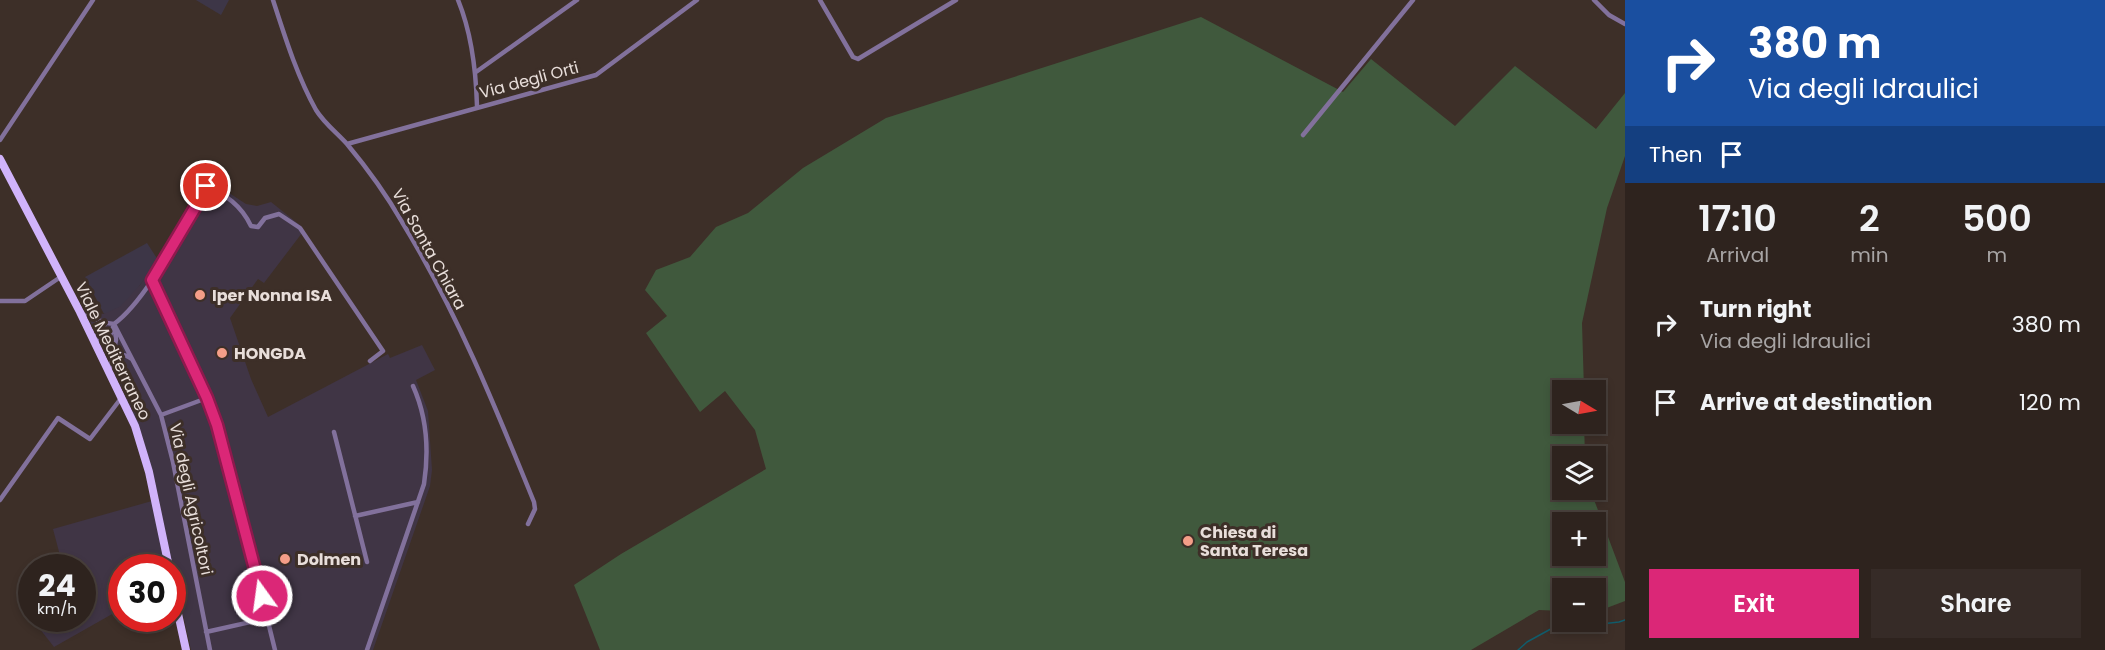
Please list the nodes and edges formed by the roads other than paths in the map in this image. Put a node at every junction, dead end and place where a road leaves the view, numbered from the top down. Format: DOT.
graph roads {
  1 [pos="93,0"];
  2 [pos="273,0"];
  3 [pos="458,0"];
  4 [pos="577,0"];
  5 [pos="697,0"];
  6 [pos="820,0"];
  7 [pos="956,0"];
  8 [pos="1413,0"];
  9 [pos="1594,0"];
  10 [pos="1625,24"];
  11 [pos="476,72"];
  12 [pos="477,106"];
  13 [pos="1303,135"];
  14 [pos="0,140"];
  15 [pos="347,144"];
  16 [pos="0,159"];
  17 [pos="62,276"];
  18 [pos="152,280"];
  19 [pos="0,301"];
  20 [pos="80,312"];
  21 [pos="106,323"];
  22 [pos="114,324"];
  23 [pos="94,339"];
  24 [pos="109,339"];
  25 [pos="116,340"];
  26 [pos="124,344"];
  27 [pos="112,358"];
  28 [pos="132,359"];
  29 [pos="370,361"];
  30 [pos="110,371"];
  31 [pos="413,386"];
  32 [pos="122,397"];
  33 [pos="207,398"];
  34 [pos="161,415"];
  35 [pos="334,432"];
  36 [pos="0,500"];
  37 [pos="418,502"];
  38 [pos="355,516"];
  39 [pos="528,524"];
  40 [pos="165,554"];
  41 [pos="367,562"];
  42 [pos="268,618"];
  43 [pos="182,632"];
  44 [pos="206,632"];
  45 [pos="186,650"];
  46 [pos="210,650"];
  47 [pos="275,650"];
  48 [pos="367,650"];
  1 -- 14 [label="street"];
  2 -- 15 [label="street, Via Santa Chiara"];
  3 -- 11 [label="street"];
  4 -- 11 [label="street"];
  5 -- 12 [label="street, Via degli Orti"];
  6 -- 7 [label="street"];
  8 -- 13 [label="street"];
  9 -- 10 [label="street"];
  11 -- 12 [label="street"];
  12 -- 15 [label="street, Via degli Orti"];
  15 -- 39 [label="street, Via Santa Chiara"];
  16 -- 17 [label="main road, Viale Mediterraneo"];
  17 -- 19 [label="street"];
  17 -- 20 [label="main road, Viale Mediterraneo"];
  18 -- 22 [label="street"];
  18 -- 29 [label="street"];
  18 -- 33 [label="street"];
  20 -- 21 [label="street"];
  20 -- 23 [label="main road, Viale Mediterraneo"];
  21 -- 22 [label="street"];
  21 -- 23 [label="street"];
  22 -- 24 [label="street"];
  22 -- 25 [label="street"];
  22 -- 26 [label="street, Via degli Agricoltori"];
  23 -- 24 [label="street"];
  23 -- 30 [label="main road, Viale Mediterraneo"];
  24 -- 25 [label="street"];
  25 -- 26 [label="street"];
  25 -- 27 [label="street"];
  26 -- 28 [label="street, Via degli Agricoltori"];
  27 -- 28 [label="street"];
  27 -- 30 [label="street"];
  28 -- 34 [label="street, Via degli Agricoltori"];
  30 -- 32 [label="main road, Viale Mediterraneo"];
  31 -- 37 [label="street"];
  32 -- 36 [label="street"];
  32 -- 40 [label="main road, Viale Mediterraneo"];
  33 -- 34 [label="street"];
  33 -- 42 [label="street"];
  34 -- 44 [label="street, Via degli Agricoltori"];
  35 -- 38 [label="street"];
  37 -- 38 [label="street"];
  37 -- 48 [label="street"];
  38 -- 41 [label="street"];
  42 -- 44 [label="street"];
  42 -- 47 [label="street"];
  43 -- 45 [label="main road"];
  44 -- 46 [label="street, Via degli Agricoltori"];
}
